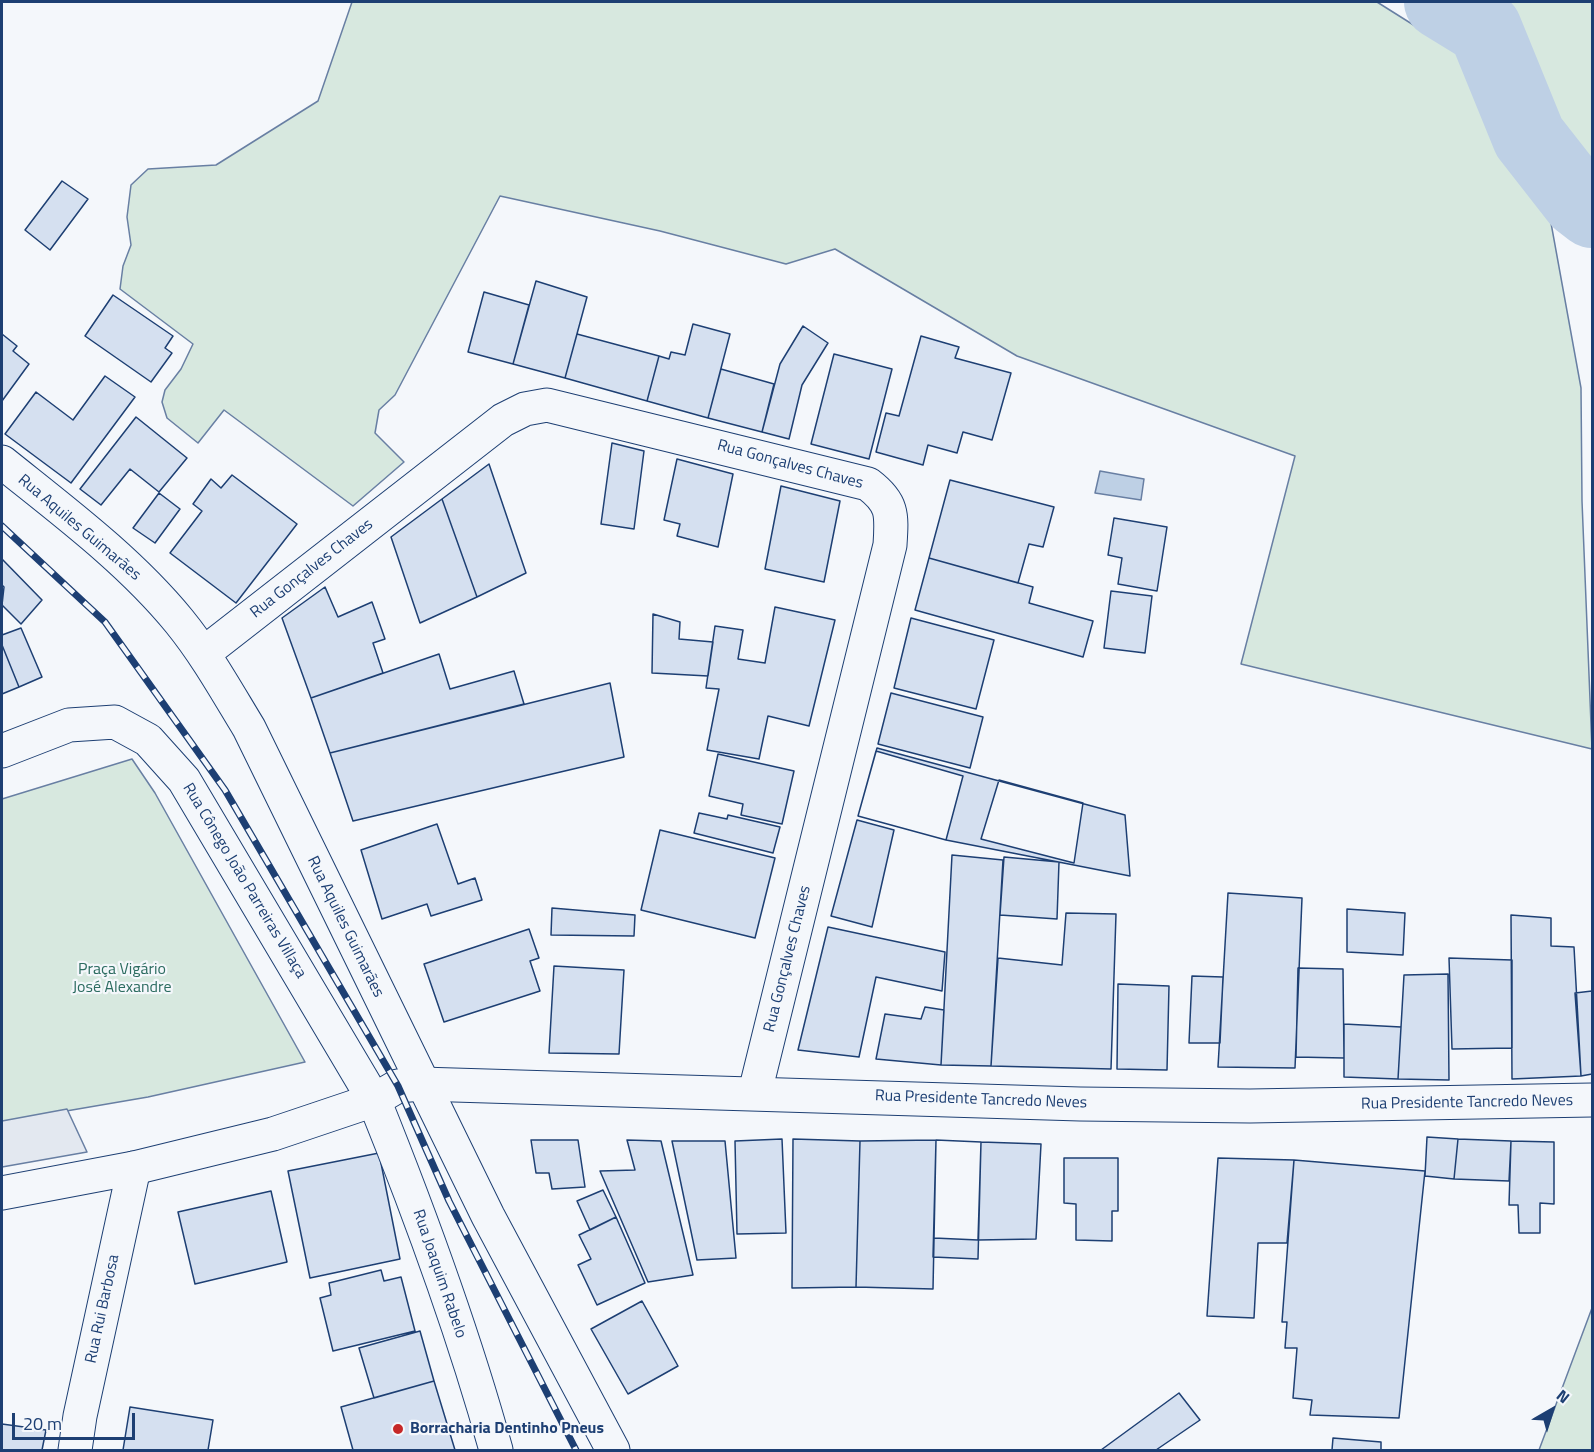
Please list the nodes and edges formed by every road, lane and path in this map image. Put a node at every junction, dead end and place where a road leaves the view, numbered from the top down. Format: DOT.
graph roads {
  1 [pos="2,462"];
  2 [pos="204,653"];
  3 [pos="2,751"];
  4 [pos="421,1084"];
  5 [pos="755,1092"];
  6 [pos="374,1100"];
  7 [pos="1593,1100"];
  8 [pos="134,1168"];
  9 [pos="2,1192"];
  10 [pos="75,1450"];
  11 [pos="496,1450"];
  12 [pos="613,1450"];
  1 -- 2 [label="street, Rua Aquiles Guimarães"];
  2 -- 4 [label="street, Rua Aquiles Guimarães"];
  2 -- 5 [label="street, Rua Gonçalves Chaves"];
  3 -- 6 [label="street, Rua Cônego João Parreiras Villaça"];
  4 -- 5 [label="street, Rua Presidente Tancredo Neves"];
  4 -- 6 [label="street, Rua Presidente Tancredo Neves"];
  4 -- 12 [label="street, Rua Aquiles Guimarães"];
  5 -- 7 [label="street, Rua Presidente Tancredo Neves"];
  6 -- 8 [label="street, Rua Presidente Tancredo Neves"];
  6 -- 11 [label="street, Rua Joaquim Rabelo"];
  8 -- 9 [label="street, Rua Presidente Tancredo Neves"];
  8 -- 10 [label="street, Rua Rui Barbosa"];
}
